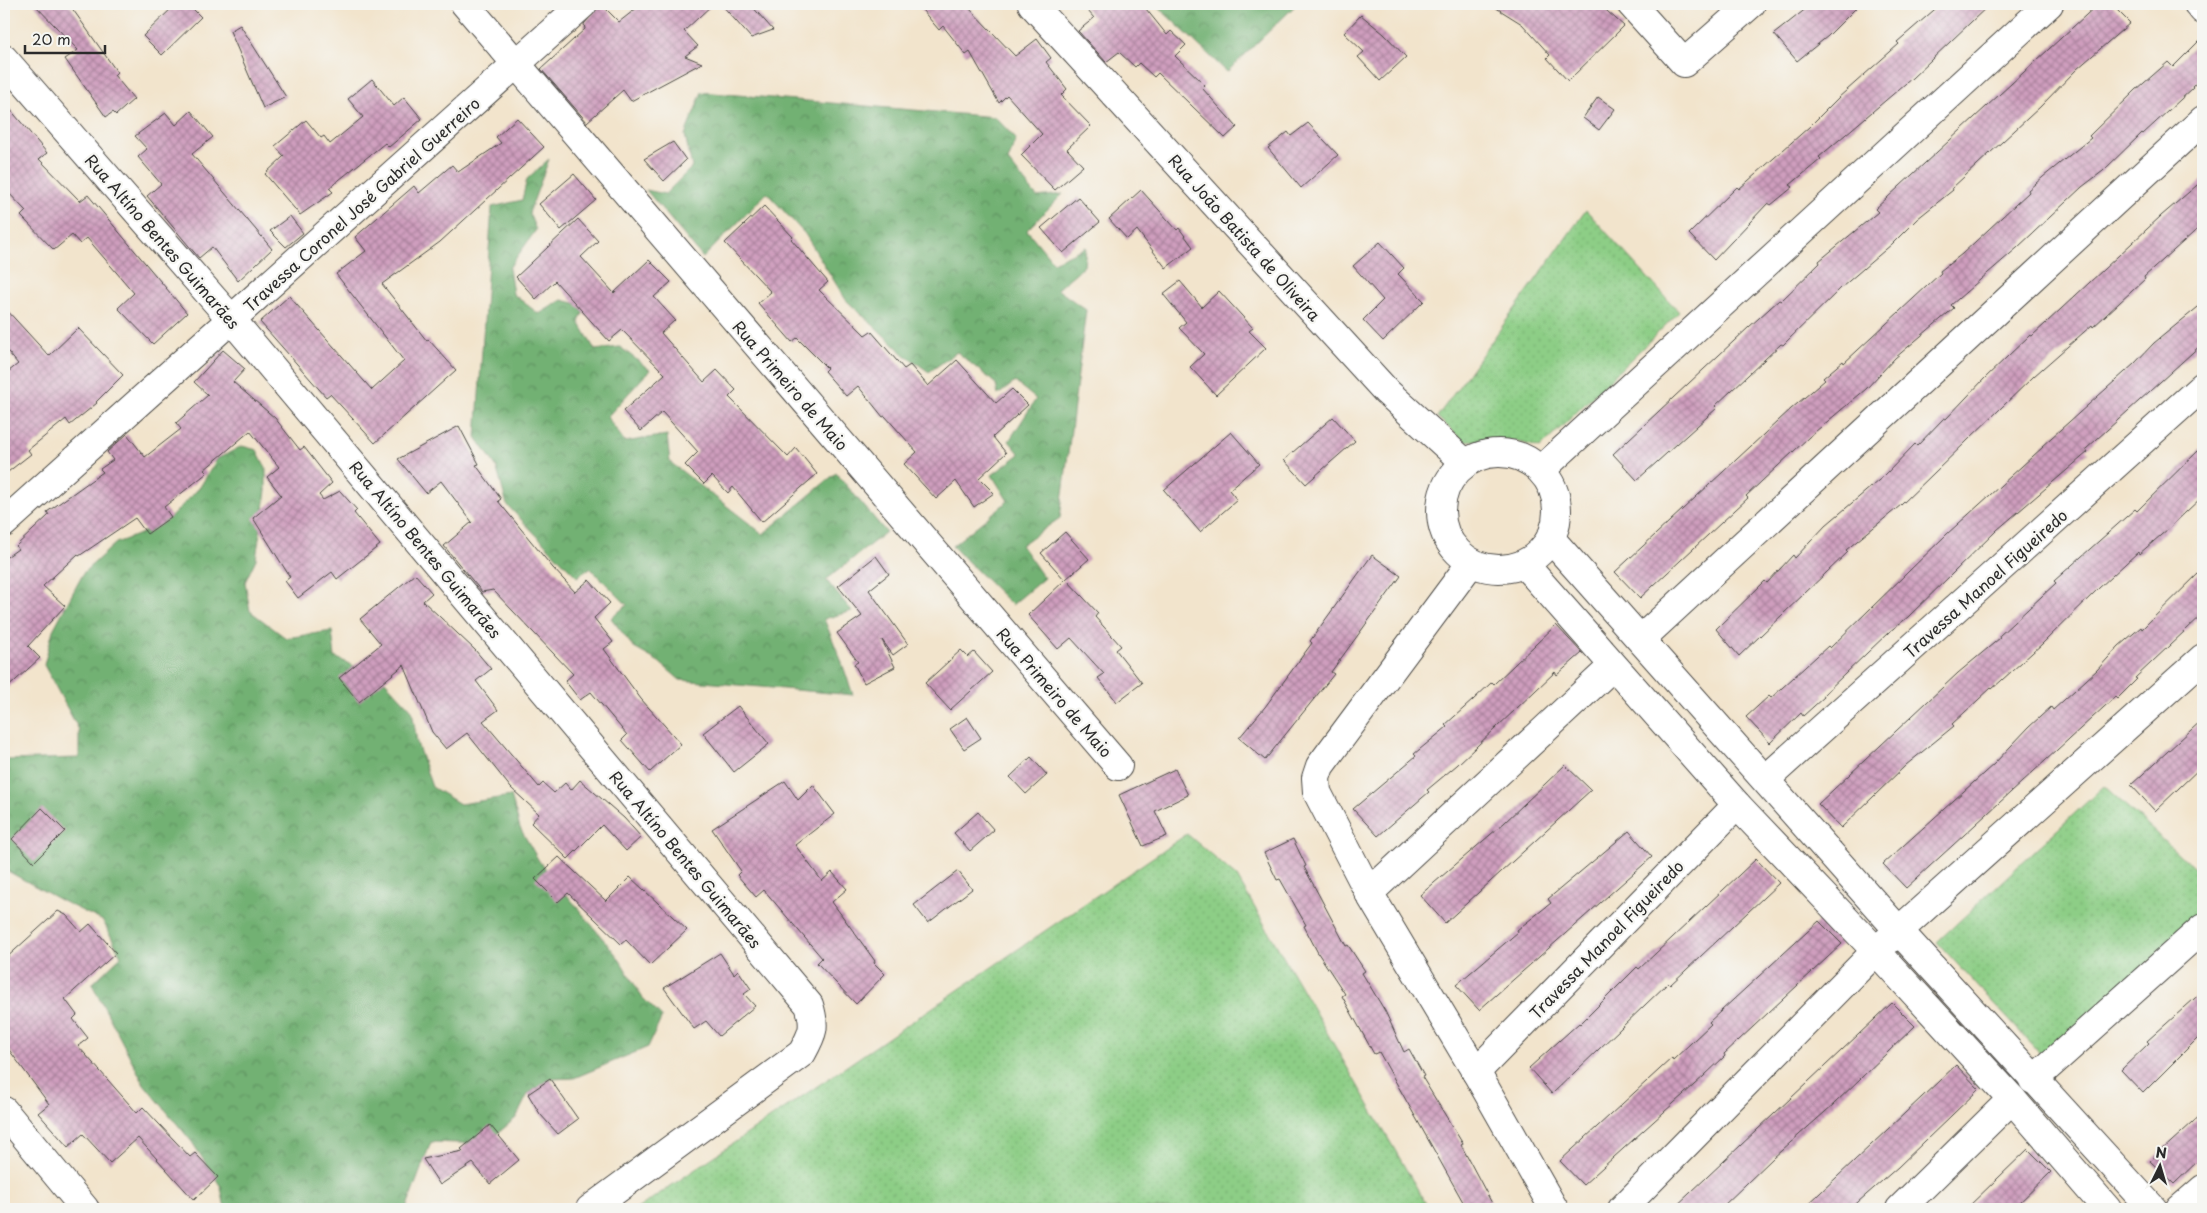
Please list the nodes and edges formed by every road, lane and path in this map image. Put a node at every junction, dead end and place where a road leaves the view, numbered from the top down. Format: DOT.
graph roads {
  1 [pos="465,4"];
  2 [pos="583,4"];
  3 [pos="1032,4"];
  4 [pos="1631,4"];
  5 [pos="1751,4"];
  6 [pos="2049,4"];
  7 [pos="2198,4"];
  8 [pos="2203,10"];
  9 [pos="4,58"];
  10 [pos="517,64"];
  11 [pos="2203,120"];
  12 [pos="232,320"];
  13 [pos="2203,386"];
  14 [pos="1465,463"];
  15 [pos="1541,470"];
  16 [pos="4,523"];
  17 [pos="1551,539"];
  18 [pos="1470,563"];
  19 [pos="1524,564"];
  20 [pos="1642,639"];
  21 [pos="2203,658"];
  22 [pos="1613,666"];
  23 [pos="1118,766"];
  24 [pos="1766,779"];
  25 [pos="1736,806"];
  26 [pos="1369,894"];
  27 [pos="2203,928"];
  28 [pos="1899,931"];
  29 [pos="1876,951"];
  30 [pos="1476,1072"];
  31 [pos="2034,1080"];
  32 [pos="2012,1099"];
  33 [pos="4,1110"];
  34 [pos="2203,1189"];
  35 [pos="85,1209"];
  36 [pos="590,1209"];
  37 [pos="1554,1209"];
  38 [pos="1622,1209"];
  39 [pos="1900,1209"];
  40 [pos="2107,1209"];
  41 [pos="2153,1209"];
  42 [pos="2180,1209"];
  1 -- 10 [label="street, Rua Primeiro de Maio"];
  2 -- 10 [label="street, Travessa Coronel José Gabriel Guerreiro"];
  3 -- 14 [label="street, Rua João Batista de Oliveira"];
  4 -- 5 [label="street"];
  6 -- 15 [label="street"];
  7 -- 8 [label="street"];
  9 -- 12 [label="street, Rua Altíno Bentes Guimarães"];
  10 -- 12 [label="street, Travessa Coronel José Gabriel Guerreiro"];
  10 -- 23 [label="street, Rua Primeiro de Maio"];
  11 -- 20 [label="street"];
  12 -- 16 [label="street, Travessa Coronel José Gabriel Guerreiro"];
  12 -- 36 [label="street, Rua Altíno Bentes Guimarães"];
  13 -- 24 [label="street, Travessa Manoel Figueiredo"];
  14 -- 15 [label="street"];
  14 -- 18 [label="street"];
  15 -- 17 [label="street"];
  17 -- 19 [label="street"];
  17 -- 20 [label="street"];
  18 -- 19 [label="street"];
  18 -- 26 [label="street"];
  19 -- 22 [label="street"];
  20 -- 24 [label="street"];
  21 -- 28 [label="street"];
  22 -- 25 [label="street"];
  22 -- 26 [label="street"];
  24 -- 28 [label="street"];
  25 -- 29 [label="street"];
  25 -- 30 [label="street, Travessa Manoel Figueiredo"];
  26 -- 30 [label="street"];
  27 -- 31 [label="street"];
  28 -- 29 [label="street"];
  28 -- 31 [label="street"];
  29 -- 32 [label="street"];
  29 -- 38 [label="street"];
  30 -- 37 [label="street"];
  31 -- 41 [label="street"];
  32 -- 39 [label="street"];
  32 -- 40 [label="street"];
  33 -- 35 [label="street"];
  34 -- 42 [label="street"];
}
